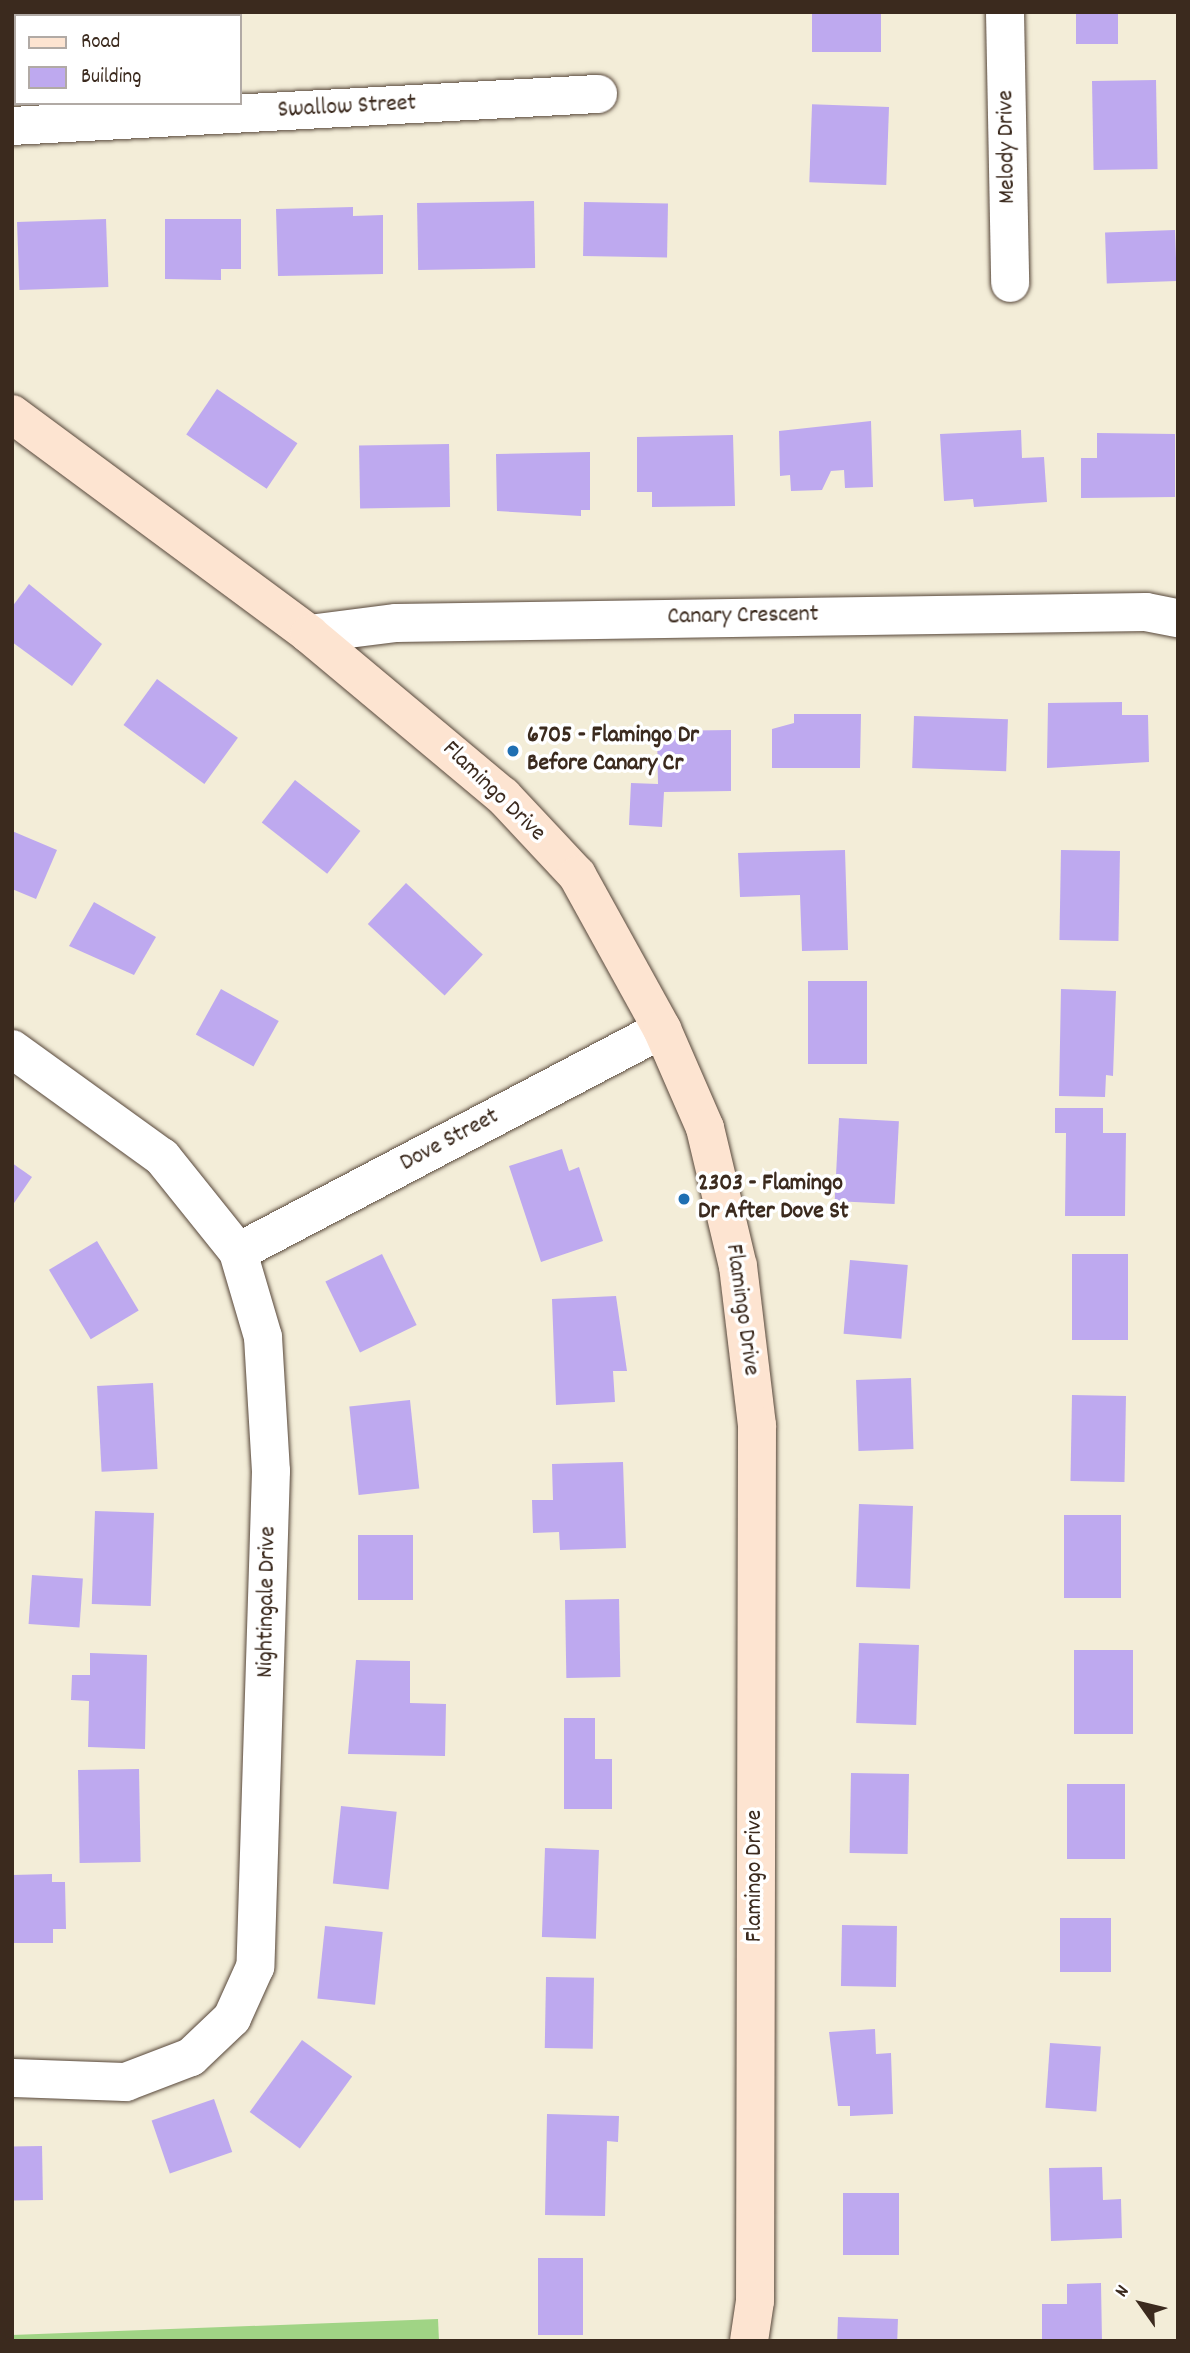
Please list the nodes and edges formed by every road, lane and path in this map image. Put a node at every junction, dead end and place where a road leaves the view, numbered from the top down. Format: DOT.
graph roads {
  1 [pos="1005,12"];
  2 [pos="598,94"];
  3 [pos="12,126"];
  4 [pos="1010,283"];
  5 [pos="12,414"];
  6 [pos="1178,618"];
  7 [pos="309,635"];
  8 [pos="662,1029"];
  9 [pos="12,1049"];
  10 [pos="238,1252"];
  11 [pos="12,2078"];
  12 [pos="748,2341"];
  1 -- 4 [label="street, Melody Drive"];
  2 -- 3 [label="street, Swallow Street"];
  5 -- 7 [label="street, Flamingo Drive"];
  6 -- 7 [label="street, Canary Crescent"];
  7 -- 8 [label="street, Flamingo Drive"];
  8 -- 10 [label="street, Dove Street"];
  8 -- 12 [label="street, Flamingo Drive"];
  9 -- 10 [label="street, Nightingale Drive"];
  10 -- 11 [label="street, Nightingale Drive"];
}
